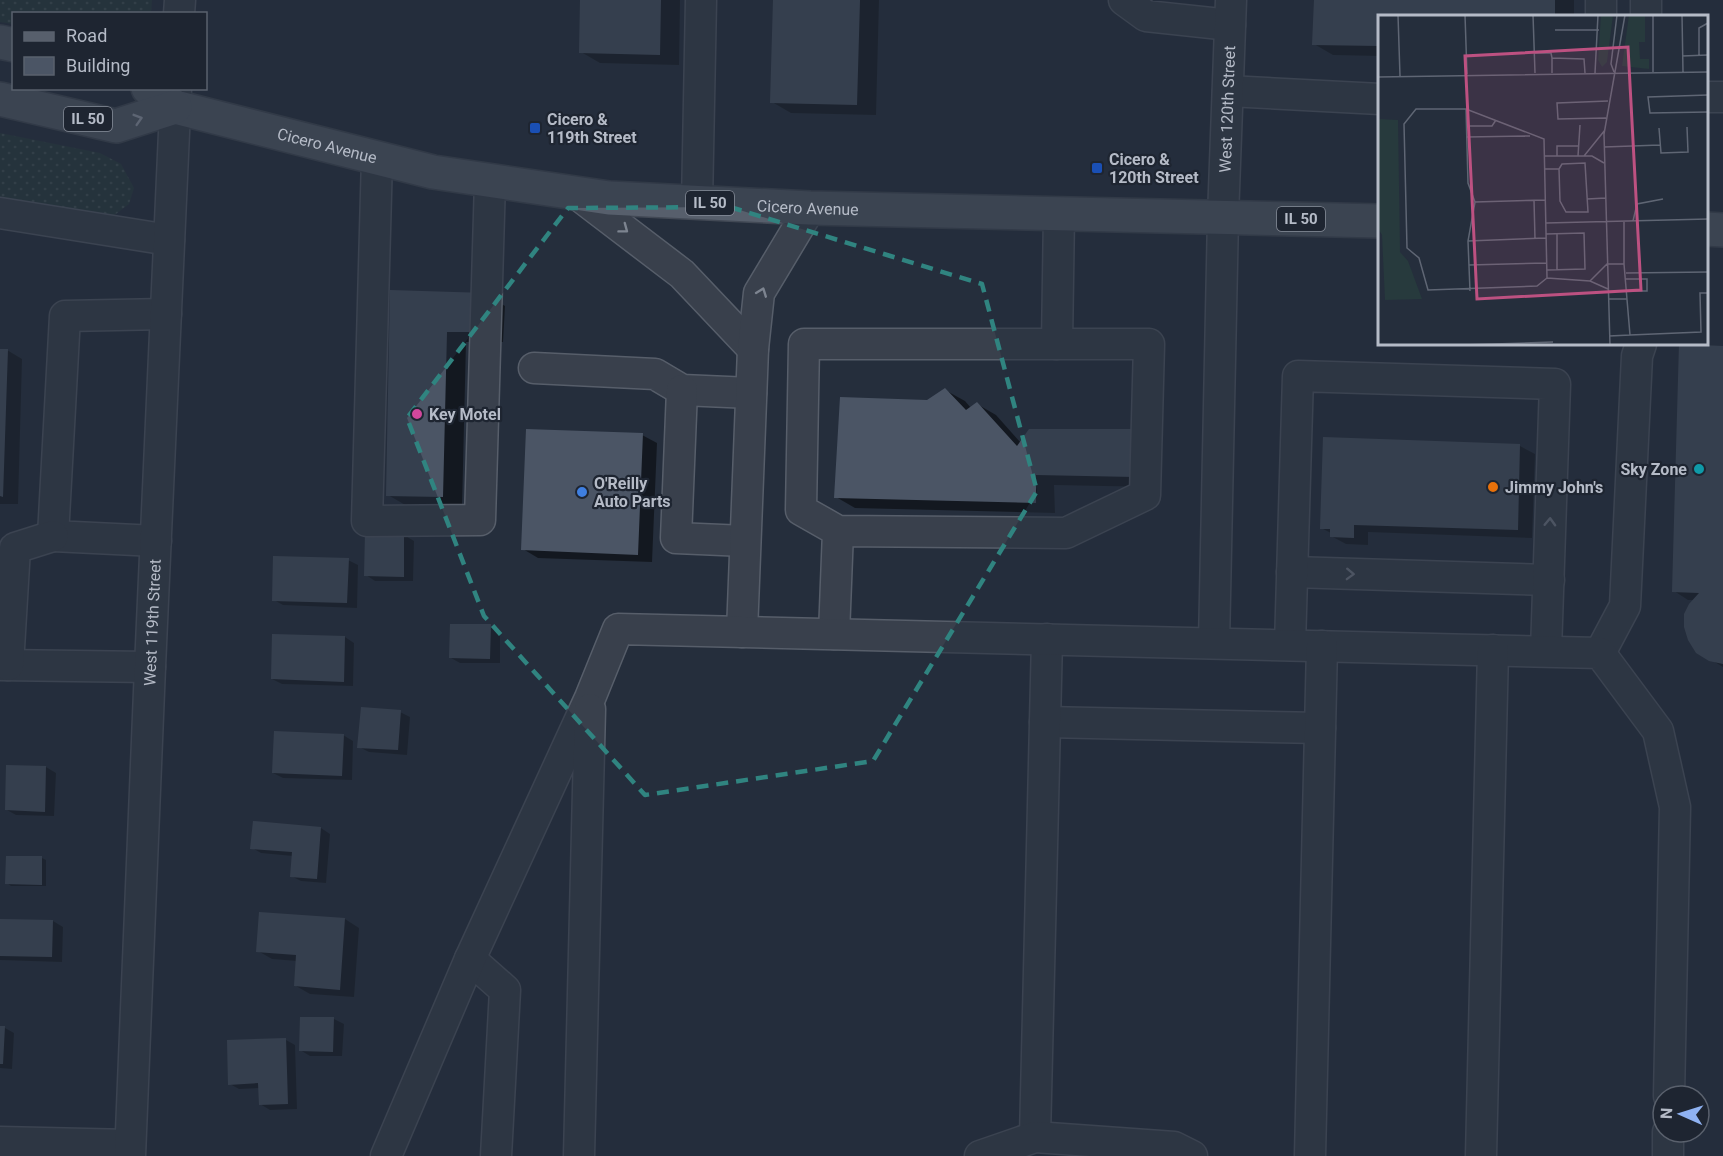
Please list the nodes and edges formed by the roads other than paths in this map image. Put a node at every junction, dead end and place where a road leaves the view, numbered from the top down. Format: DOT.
graph roads {
  1 [pos="701,0"];
  2 [pos="1124,0"];
  3 [pos="1230,13"];
  4 [pos="1723,88"];
  5 [pos="153,90"];
  6 [pos="1228,91"];
  7 [pos="1723,97"];
  8 [pos="175,98"];
  9 [pos="0,99"];
  10 [pos="1378,99"];
  11 [pos="377,158"];
  12 [pos="490,181"];
  13 [pos="577,194"];
  14 [pos="696,203"];
  15 [pos="810,208"];
  16 [pos="0,213"];
  17 [pos="1059,213"];
  18 [pos="1223,217"];
  19 [pos="1378,221"];
  20 [pos="1708,229"];
  21 [pos="1723,230"];
  22 [pos="169,240"];
  23 [pos="166,314"];
  24 [pos="1057,344"];
  25 [pos="1636,348"];
  26 [pos="753,349"];
  27 [pos="534,368"];
  28 [pos="682,390"];
  29 [pos="751,393"];
  30 [pos="838,531"];
  31 [pos="53,536"];
  32 [pos="745,541"];
  33 [pos="156,542"];
  34 [pos="1292,572"];
  35 [pos="1549,580"];
  36 [pos="742,632"];
  37 [pos="834,634"];
  38 [pos="1047,639"];
  39 [pos="1214,643"];
  40 [pos="1290,645"];
  41 [pos="1322,646"];
  42 [pos="1493,650"];
  43 [pos="1546,651"];
  44 [pos="1600,653"];
  45 [pos="4,665"];
  46 [pos="150,667"];
  47 [pos="590,698"];
  48 [pos="1045,722"];
  49 [pos="1320,728"];
  50 [pos="470,959"];
  51 [pos="1669,1084"];
  52 [pos="1035,1137"];
  53 [pos="0,1142"];
  54 [pos="130,1151"];
  55 [pos="386,1156"];
  56 [pos="496,1156"];
  57 [pos="579,1156"];
  58 [pos="980,1156"];
  59 [pos="1192,1156"];
  60 [pos="1310,1156"];
  61 [pos="1481,1156"];
  1 -- 14 [label="street"];
  2 -- 3 [label="street"];
  3 -- 6 [label="street, West 120th Street"];
  4 -- 7 [label="street"];
  5 -- 8 [label="main road, Cicero Avenue / IL 50"];
  6 -- 10 [label="street"];
  6 -- 18 [label="street, West 120th Street"];
  9 -- 8 [label="main road, IL 50, one-way"];
  8 -- 11 [label="main road, Cicero Avenue / IL 50"];
  8 -- 22 [label="street, West 119th Street"];
  11 -- 12 [label="main road, Cicero Avenue / IL 50"];
  11 -- 12 [label="street"];
  12 -- 13 [label="main road, Cicero Avenue / IL 50"];
  13 -- 14 [label="main road, Cicero Avenue / IL 50"];
  13 -- 26 [label="street, one-way"];
  14 -- 15 [label="main road, Cicero Avenue / IL 50"];
  15 -- 17 [label="main road, Cicero Avenue / IL 50"];
  26 -- 15 [label="street, one-way"];
  16 -- 22 [label="street"];
  17 -- 18 [label="main road, Cicero Avenue / IL 50"];
  17 -- 24 [label="street"];
  18 -- 19 [label="main road, Cicero Avenue / IL 50"];
  18 -- 39 [label="street, West 120th Street"];
  20 -- 21 [label="main road"];
  22 -- 23 [label="street, West 119th Street"];
  23 -- 31 [label="street"];
  23 -- 33 [label="street, West 119th Street"];
  24 -- 30 [label="street"];
  24 -- 30 [label="street"];
  25 -- 44 [label="street"];
  26 -- 29 [label="street"];
  27 -- 28 [label="street"];
  28 -- 29 [label="street"];
  28 -- 32 [label="street"];
  29 -- 32 [label="street"];
  30 -- 37 [label="street"];
  31 -- 33 [label="street"];
  31 -- 45 [label="street"];
  32 -- 36 [label="street"];
  33 -- 46 [label="street, West 119th Street"];
  34 -- 35 [label="street, one-way"];
  35 -- 34 [label="street, one-way"];
  34 -- 40 [label="street"];
  35 -- 43 [label="street"];
  36 -- 37 [label="street"];
  36 -- 47 [label="street"];
  37 -- 38 [label="street"];
  38 -- 39 [label="street"];
  38 -- 48 [label="street"];
  39 -- 40 [label="street"];
  40 -- 41 [label="street"];
  41 -- 42 [label="street"];
  41 -- 49 [label="street"];
  42 -- 43 [label="street"];
  42 -- 61 [label="street"];
  43 -- 44 [label="street"];
  44 -- 51 [label="street"];
  45 -- 46 [label="street"];
  46 -- 54 [label="street, West 119th Street"];
  47 -- 50 [label="street"];
  47 -- 57 [label="street"];
  48 -- 49 [label="street"];
  48 -- 52 [label="street"];
  49 -- 60 [label="street"];
  50 -- 55 [label="street"];
  50 -- 56 [label="street"];
  52 -- 58 [label="street"];
  52 -- 59 [label="street"];
  53 -- 54 [label="street"];
}
